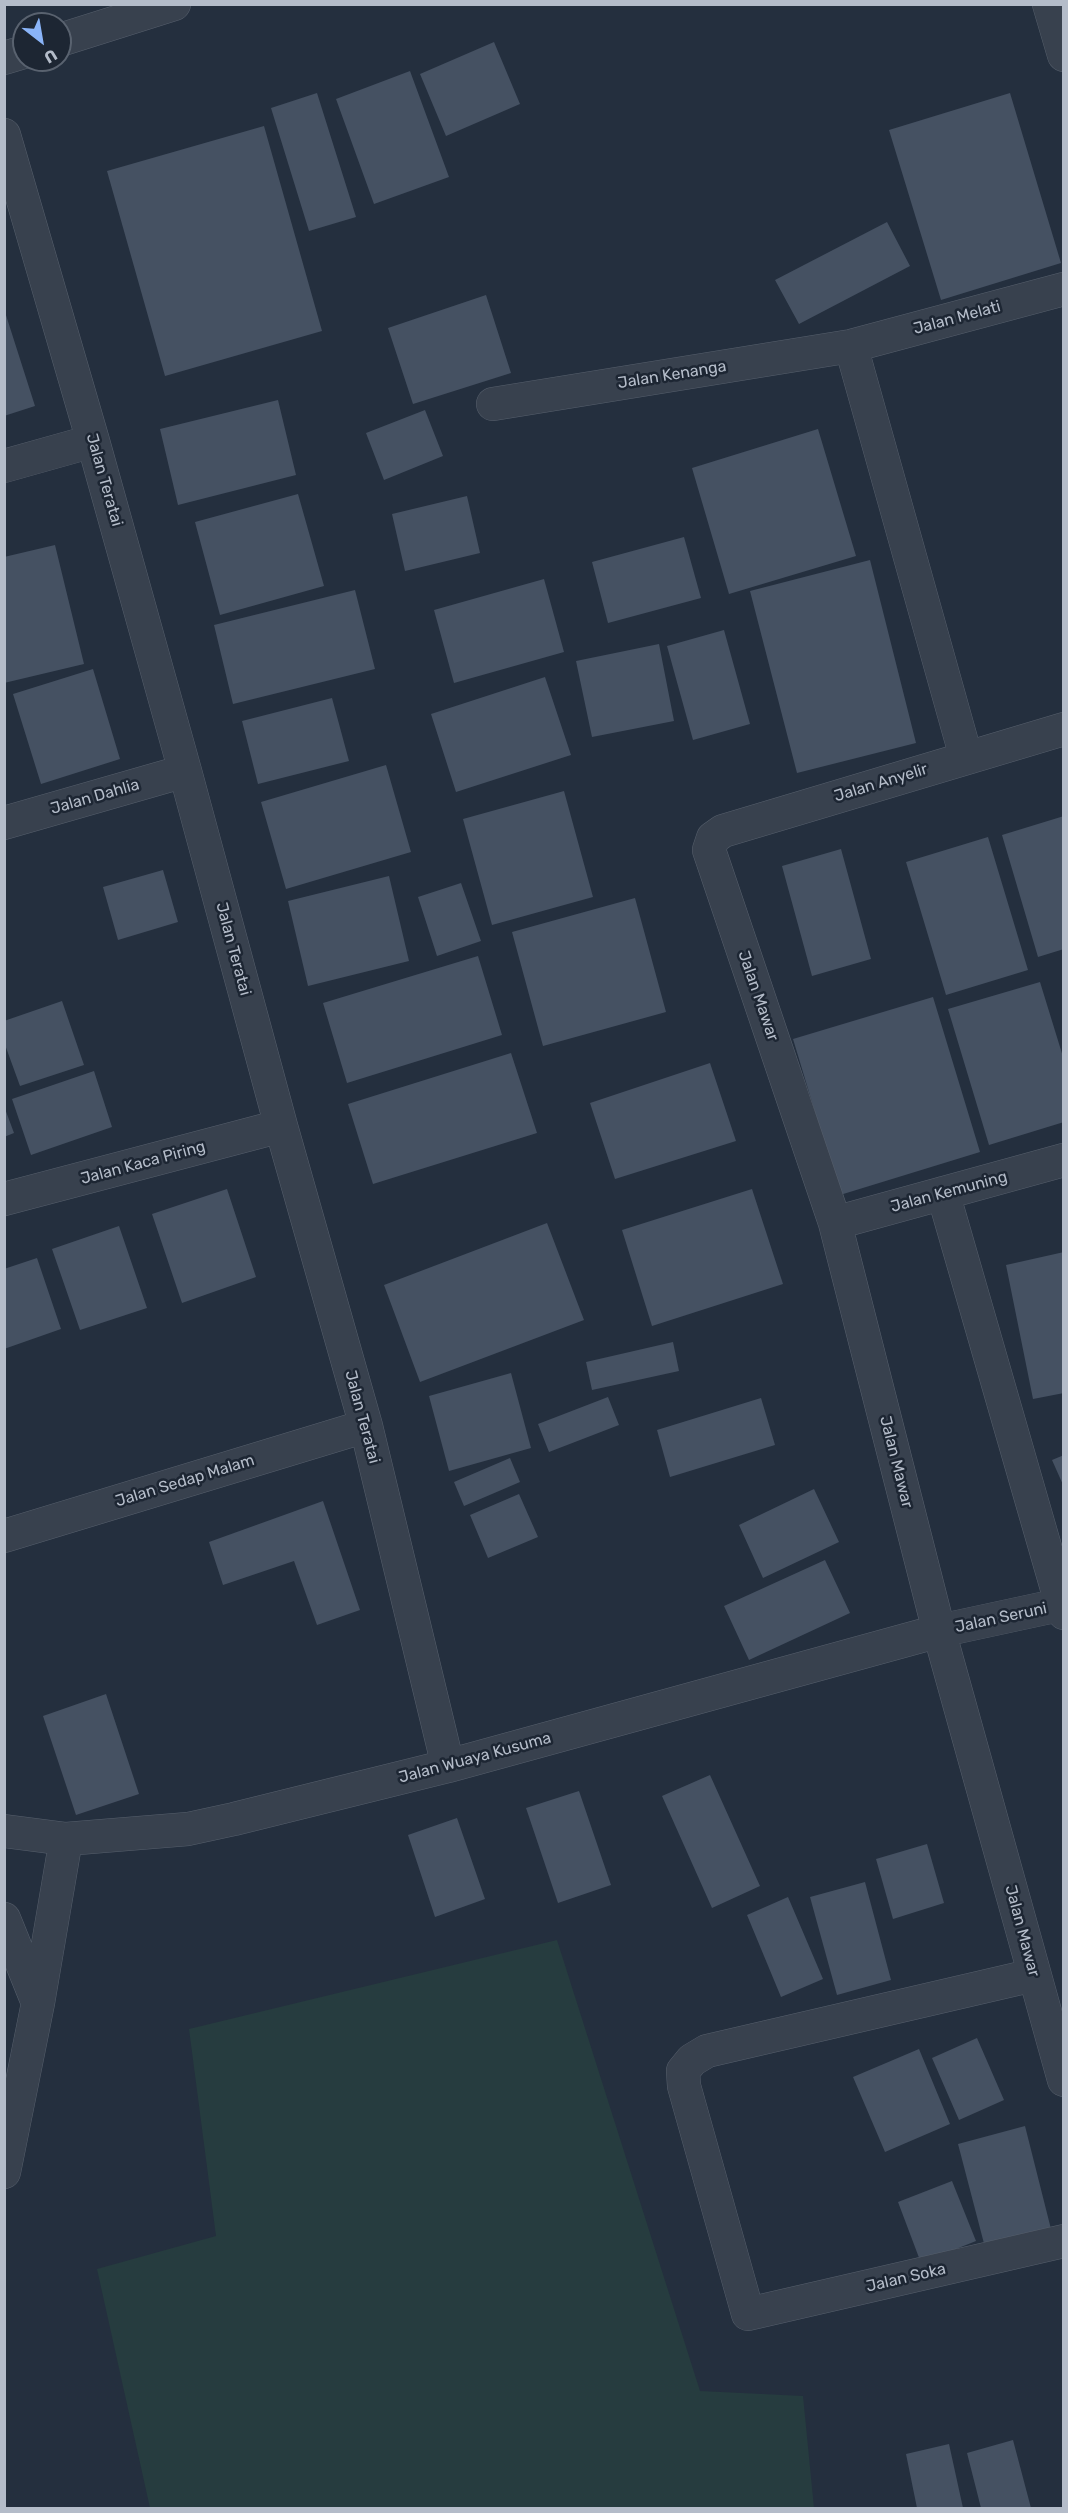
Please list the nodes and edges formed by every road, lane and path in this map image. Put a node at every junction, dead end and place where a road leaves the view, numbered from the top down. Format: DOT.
graph roads {
  1 [pos="174,4"];
  2 [pos="1049,4"];
  3 [pos="72,36"];
  4 [pos="1064,55"];
  5 [pos="4,135"];
  6 [pos="1064,289"];
  7 [pos="851,346"];
  8 [pos="494,404"];
  9 [pos="93,441"];
  10 [pos="4,466"];
  11 [pos="1064,729"];
  12 [pos="966,757"];
  13 [pos="185,771"];
  14 [pos="4,823"];
  15 [pos="709,850"];
  16 [pos="281,1126"];
  17 [pos="1064,1160"];
  18 [pos="943,1193"];
  19 [pos="4,1199"];
  20 [pos="835,1223"];
  21 [pos="366,1426"];
  22 [pos="4,1536"];
  23 [pos="1063,1607"];
  24 [pos="939,1631"];
  25 [pos="447,1766"];
  26 [pos="4,1831"];
  27 [pos="66,1839"];
  28 [pos="4,1918"];
  29 [pos="1034,1975"];
  30 [pos="38,2003"];
  31 [pos="1064,2080"];
  32 [pos="4,2172"];
  33 [pos="1064,2241"];
  1 -- 3 [label="street"];
  2 -- 4 [label="street"];
  5 -- 9 [label="street, Jalan Teratai"];
  6 -- 7 [label="street, Jalan Melati"];
  7 -- 8 [label="street, Jalan Kenanga"];
  7 -- 12 [label="street"];
  9 -- 10 [label="street"];
  9 -- 13 [label="street, Jalan Teratai"];
  11 -- 12 [label="street, Jalan Anyelir"];
  12 -- 15 [label="street, Jalan Anyelir"];
  13 -- 14 [label="street, Jalan Dahlia"];
  13 -- 16 [label="street, Jalan Teratai"];
  15 -- 20 [label="street, Jalan Mawar"];
  16 -- 19 [label="street, Jalan Kaca Piring"];
  16 -- 21 [label="street, Jalan Teratai"];
  17 -- 18 [label="street, Jalan Kemuning"];
  18 -- 20 [label="street, Jalan Kemuning"];
  18 -- 23 [label="street"];
  20 -- 24 [label="street, Jalan Mawar"];
  21 -- 22 [label="street, Jalan Sedap Malam"];
  21 -- 25 [label="street, Jalan Teratai"];
  23 -- 24 [label="street, Jalan Seruni"];
  24 -- 25 [label="street, Jalan Wuaya Kusuma"];
  24 -- 29 [label="street, Jalan Mawar"];
  25 -- 27 [label="street, Jalan Wuaya Kusuma"];
  26 -- 27 [label="street, Jalan Wuaya Kusuma"];
  27 -- 30 [label="street"];
  28 -- 30 [label="street"];
  29 -- 31 [label="street, Jalan Mawar"];
  29 -- 33 [label="street, Jalan Soka"];
  30 -- 32 [label="street"];
}
